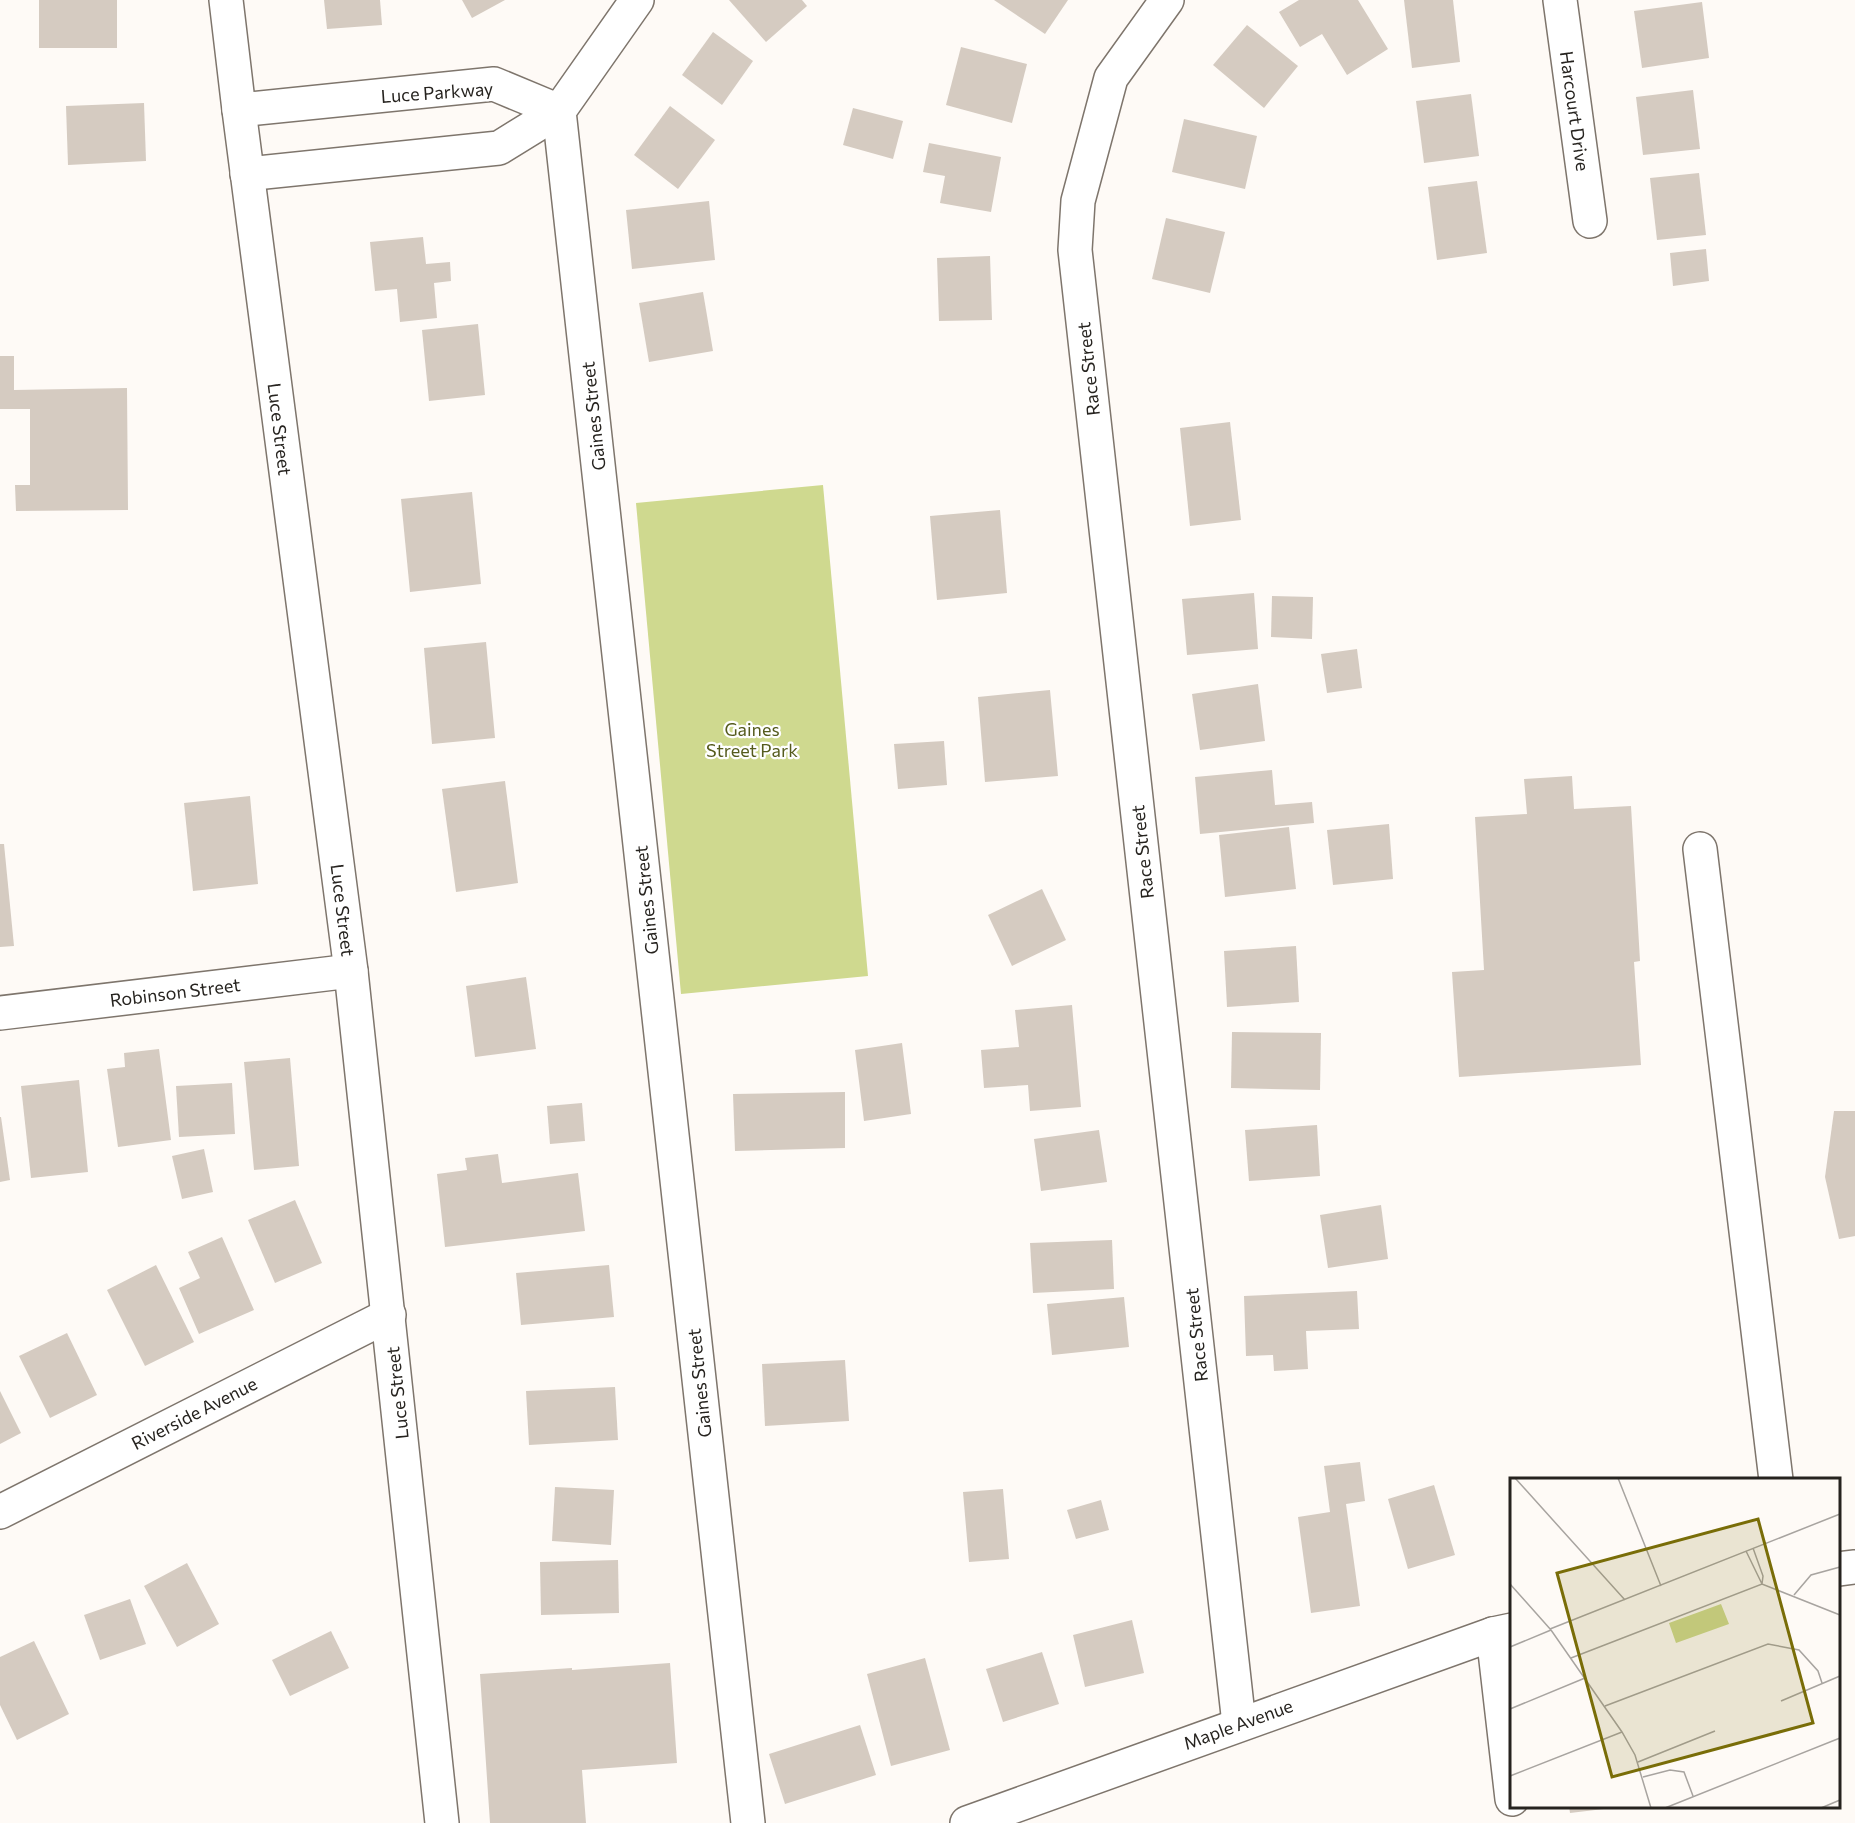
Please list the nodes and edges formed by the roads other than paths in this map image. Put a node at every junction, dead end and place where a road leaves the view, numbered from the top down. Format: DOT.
graph roads {
  1 [pos="226,0"];
  2 [pos="637,0"];
  3 [pos="1167,0"];
  4 [pos="1560,0"];
  5 [pos="239,111"];
  6 [pos="559,111"];
  7 [pos="247,174"];
  8 [pos="1590,221"];
  9 [pos="1700,849"];
  10 [pos="351,971"];
  11 [pos="0,1013"];
  12 [pos="389,1315"];
  13 [pos="1776,1478"];
  14 [pos="0,1512"];
  15 [pos="1855,1568"];
  16 [pos="1840,1569"];
  17 [pos="1502,1632"];
  18 [pos="1239,1724"];
  19 [pos="1510,1766"];
  20 [pos="1512,1808"];
  21 [pos="442,1823"];
  22 [pos="748,1823"];
  23 [pos="967,1823"];
  24 [pos="1514,1823"];
  1 -- 5 [label="street, Luce Street"];
  2 -- 6 [label="street"];
  3 -- 18 [label="street, Race Street"];
  4 -- 8 [label="street, Harcourt Drive"];
  5 -- 6 [label="street, Luce Parkway"];
  5 -- 7 [label="street, Luce Street"];
  6 -- 7 [label="street"];
  6 -- 22 [label="street, Gaines Street"];
  7 -- 10 [label="street, Luce Street"];
  9 -- 13 [label="street"];
  10 -- 11 [label="street, Robinson Street"];
  10 -- 12 [label="street, Luce Street"];
  12 -- 14 [label="street, Riverside Avenue"];
  12 -- 21 [label="street, Luce Street"];
  15 -- 16 [label="street"];
  17 -- 18 [label="street, Maple Avenue"];
  17 -- 19 [label="street"];
  18 -- 23 [label="street, Maple Avenue"];
  20 -- 24 [label="street"];
}
